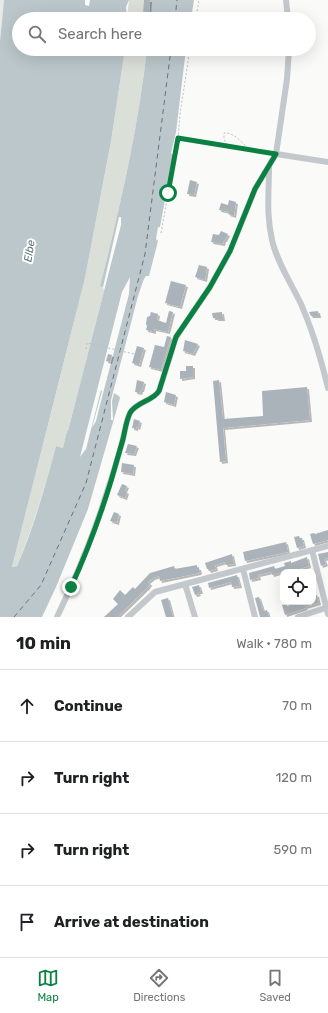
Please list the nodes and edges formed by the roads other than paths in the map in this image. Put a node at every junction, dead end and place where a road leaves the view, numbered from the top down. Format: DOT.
graph roads {
  1 [pos="286,0"];
  2 [pos="287,12"];
  3 [pos="289,56"];
  4 [pos="276,154"];
  5 [pos="328,162"];
  6 [pos="268,165"];
  7 [pos="328,388"];
  8 [pos="328,546"];
  9 [pos="312,550"];
  10 [pos="243,569"];
  11 [pos="185,584"];
  12 [pos="327,607"];
  13 [pos="328,614"];
  14 [pos="57,617"];
  15 [pos="128,617"];
  16 [pos="194,617"];
  17 [pos="255,617"];
  18 [pos="298,617"];
  1 -- 2 [label="street"];
  3 -- 4 [label="street"];
  4 -- 5 [label="street"];
  4 -- 6 [label="street"];
  6 -- 7 [label="street"];
  6 -- 14 [label="street"];
  8 -- 9 [label="street"];
  9 -- 10 [label="street"];
  9 -- 12 [label="street"];
  10 -- 11 [label="street"];
  10 -- 17 [label="street"];
  11 -- 15 [label="street"];
  11 -- 16 [label="street"];
  12 -- 13 [label="street"];
  12 -- 18 [label="street"];
}
